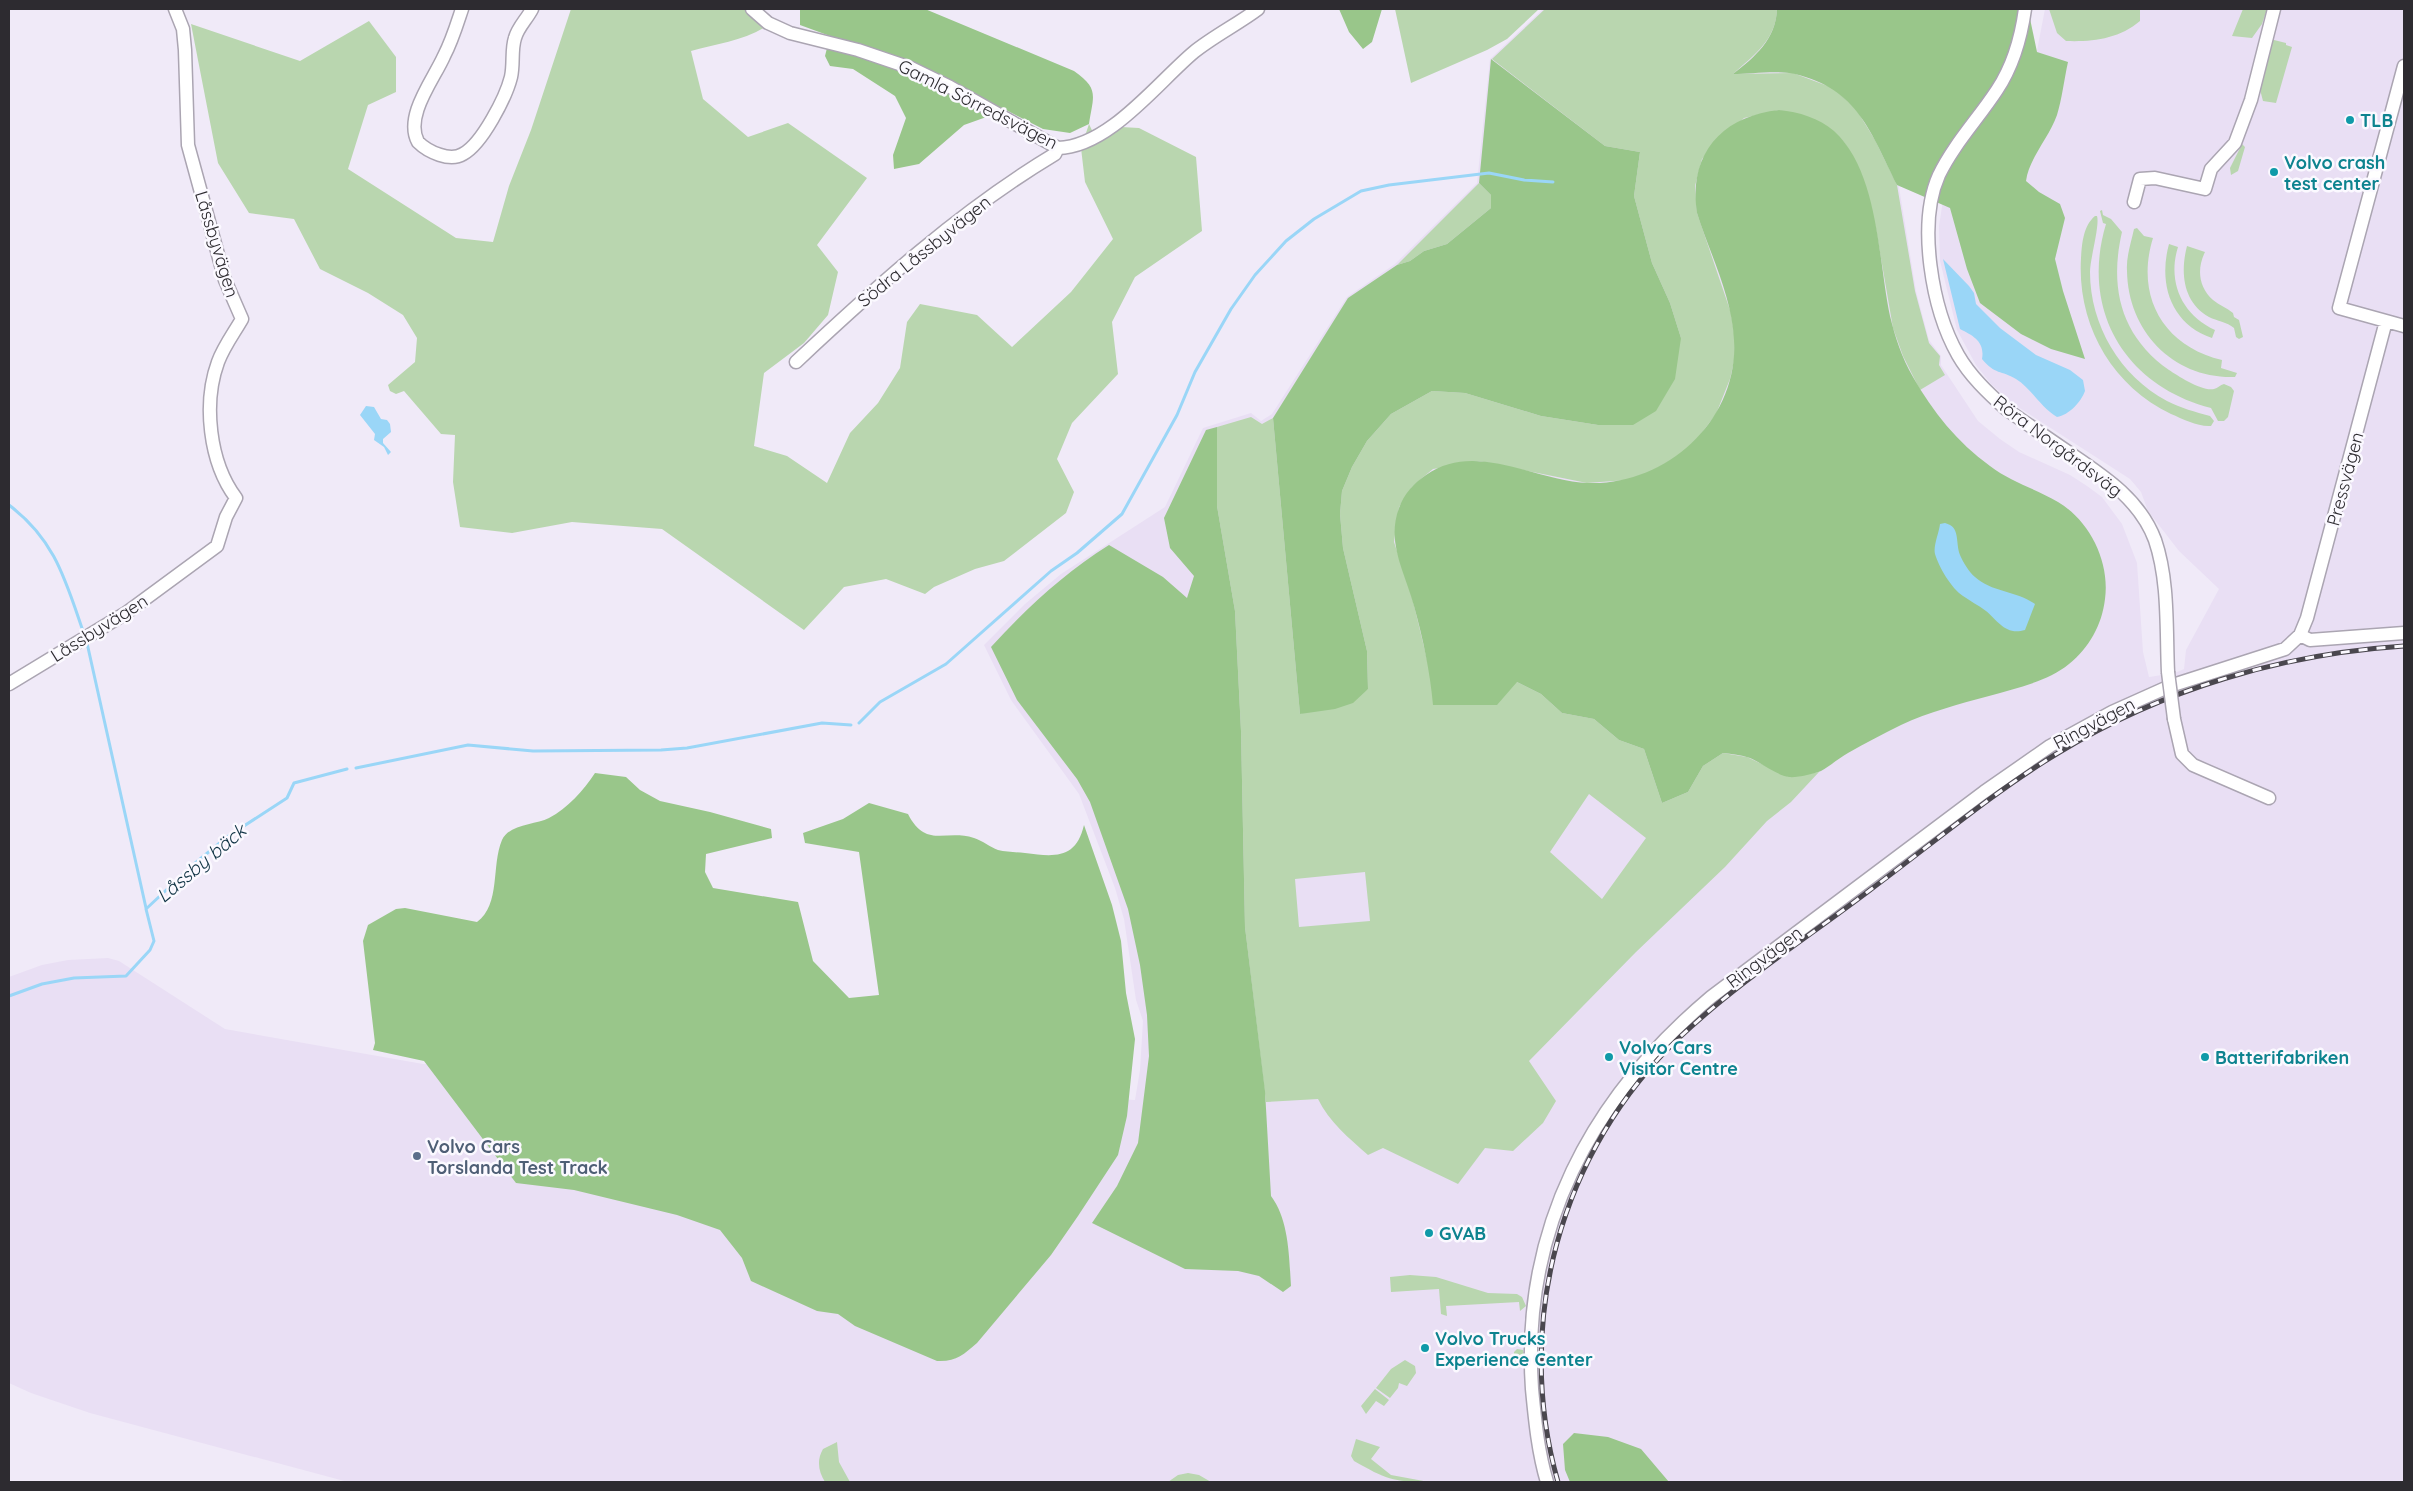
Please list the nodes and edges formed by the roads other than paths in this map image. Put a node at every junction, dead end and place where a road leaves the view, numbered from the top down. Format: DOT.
graph roads {
  1 [pos="176,9"];
  2 [pos="462,9"];
  3 [pos="532,9"];
  4 [pos="752,9"];
  5 [pos="1258,9"];
  6 [pos="2026,9"];
  7 [pos="2274,9"];
  8 [pos="2404,66"];
  9 [pos="1058,148"];
  10 [pos="2134,202"];
  11 [pos="2386,321"];
  12 [pos="2404,326"];
  13 [pos="796,362"];
  14 [pos="2404,633"];
  15 [pos="2300,635"];
  16 [pos="9,684"];
  17 [pos="2269,798"];
  18 [pos="1548,1482"];
  1 -- 16 [label="street, Låssbyvägen"];
  2 -- 3 [label="street"];
  4 -- 9 [label="street, Gamla Sörredsvägen"];
  5 -- 9 [label="street, Gamla Sörredsvägen"];
  6 -- 17 [label="street, Röra Norgårdsväg, bridge"];
  7 -- 10 [label="street"];
  8 -- 11 [label="street"];
  9 -- 13 [label="street, Södra Låssbyvägen"];
  11 -- 12 [label="street"];
  11 -- 15 [label="street, Pressvägen"];
  14 -- 15 [label="street"];
  15 -- 18 [label="street, Ringvägen"];
}
